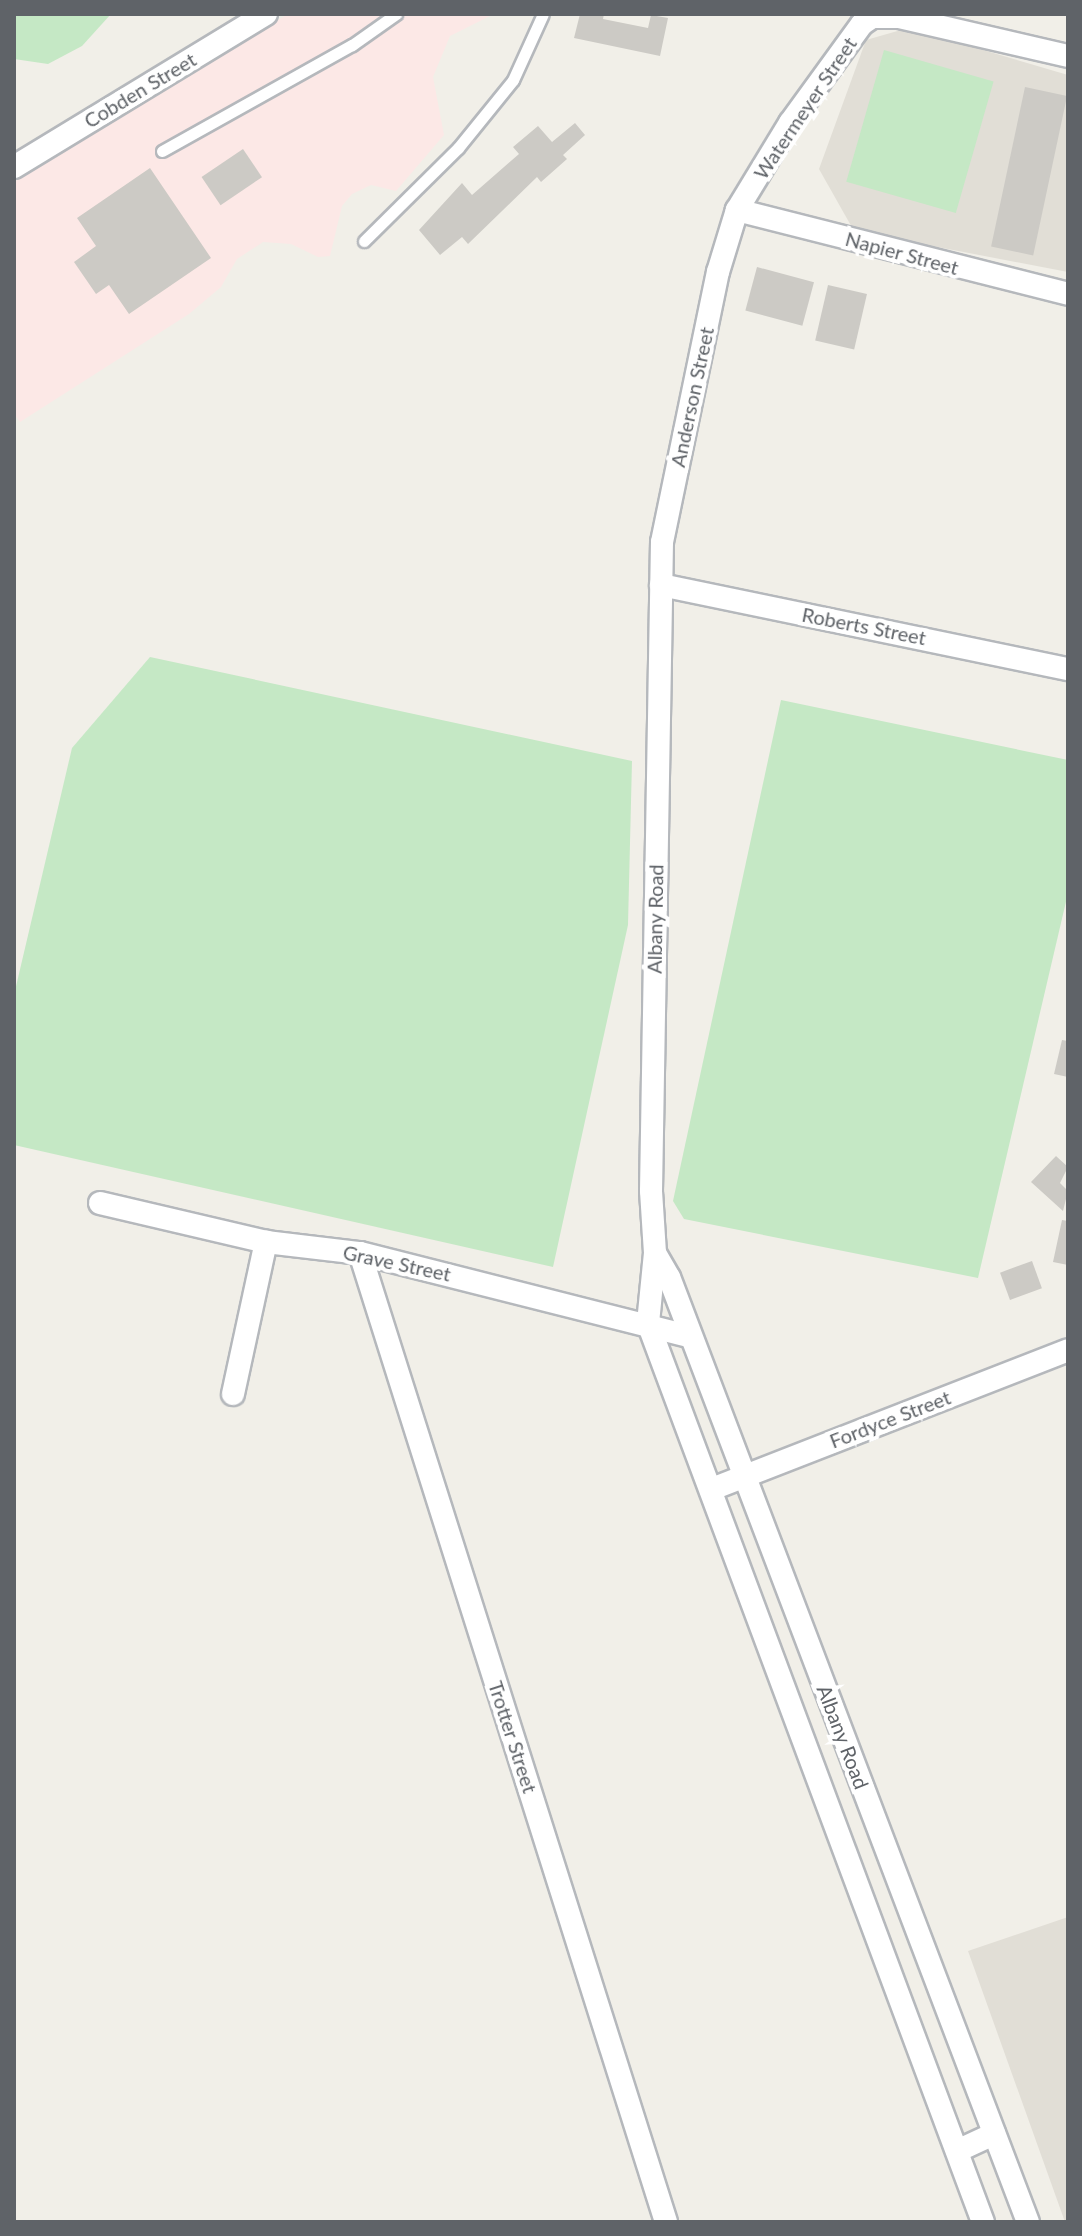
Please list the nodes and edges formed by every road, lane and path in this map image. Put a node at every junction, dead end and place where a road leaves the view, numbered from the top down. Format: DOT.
graph roads {
  1 [pos="266,14"];
  2 [pos="396,14"];
  3 [pos="543,14"];
  4 [pos="1068,56"];
  5 [pos="162,151"];
  6 [pos="14,167"];
  7 [pos="737,210"];
  8 [pos="364,241"];
  9 [pos="1068,294"];
  10 [pos="661,585"];
  11 [pos="1068,669"];
  12 [pos="100,1203"];
  13 [pos="266,1242"];
  14 [pos="360,1253"];
  15 [pos="655,1253"];
  16 [pos="648,1323"];
  17 [pos="691,1337"];
  18 [pos="1068,1350"];
  19 [pos="233,1394"];
  20 [pos="744,1476"];
  21 [pos="712,1489"];
  22 [pos="908,1908"];
  23 [pos="873,1925"];
  24 [pos="994,2134"];
  25 [pos="957,2151"];
  26 [pos="666,2222"];
  27 [pos="983,2222"];
  28 [pos="1028,2222"];
  1 -- 6 [label="street, Cobden Street"];
  2 -- 5 [label="lane"];
  3 -- 8 [label="lane"];
  4 -- 7 [label="street, Watermeyer Street"];
  7 -- 9 [label="street, Napier Street"];
  7 -- 10 [label="street, Anderson Street"];
  10 -- 11 [label="street, Roberts Street"];
  10 -- 15 [label="street, Albany Road"];
  12 -- 13 [label="street, Grave Street"];
  13 -- 14 [label="street, Grave Street"];
  13 -- 19 [label="street"];
  14 -- 16 [label="street, Grave Street"];
  14 -- 26 [label="street, Trotter Street"];
  15 -- 16 [label="street, Albany Road"];
  15 -- 17 [label="street, Albany Road"];
  16 -- 17 [label="street, Grave Street"];
  16 -- 21 [label="street, Albany Road"];
  17 -- 20 [label="street, Albany Road"];
  18 -- 20 [label="street, Fordyce Street"];
  20 -- 21 [label="street, Fordyce Street"];
  20 -- 22 [label="street, Albany Road"];
  21 -- 23 [label="street, Albany Road"];
  22 -- 23 [label="street"];
  22 -- 24 [label="street, Albany Road"];
  23 -- 25 [label="street, Albany Road"];
  24 -- 25 [label="street"];
  24 -- 28 [label="street, Albany Road"];
  25 -- 27 [label="street, Albany Road"];
}
